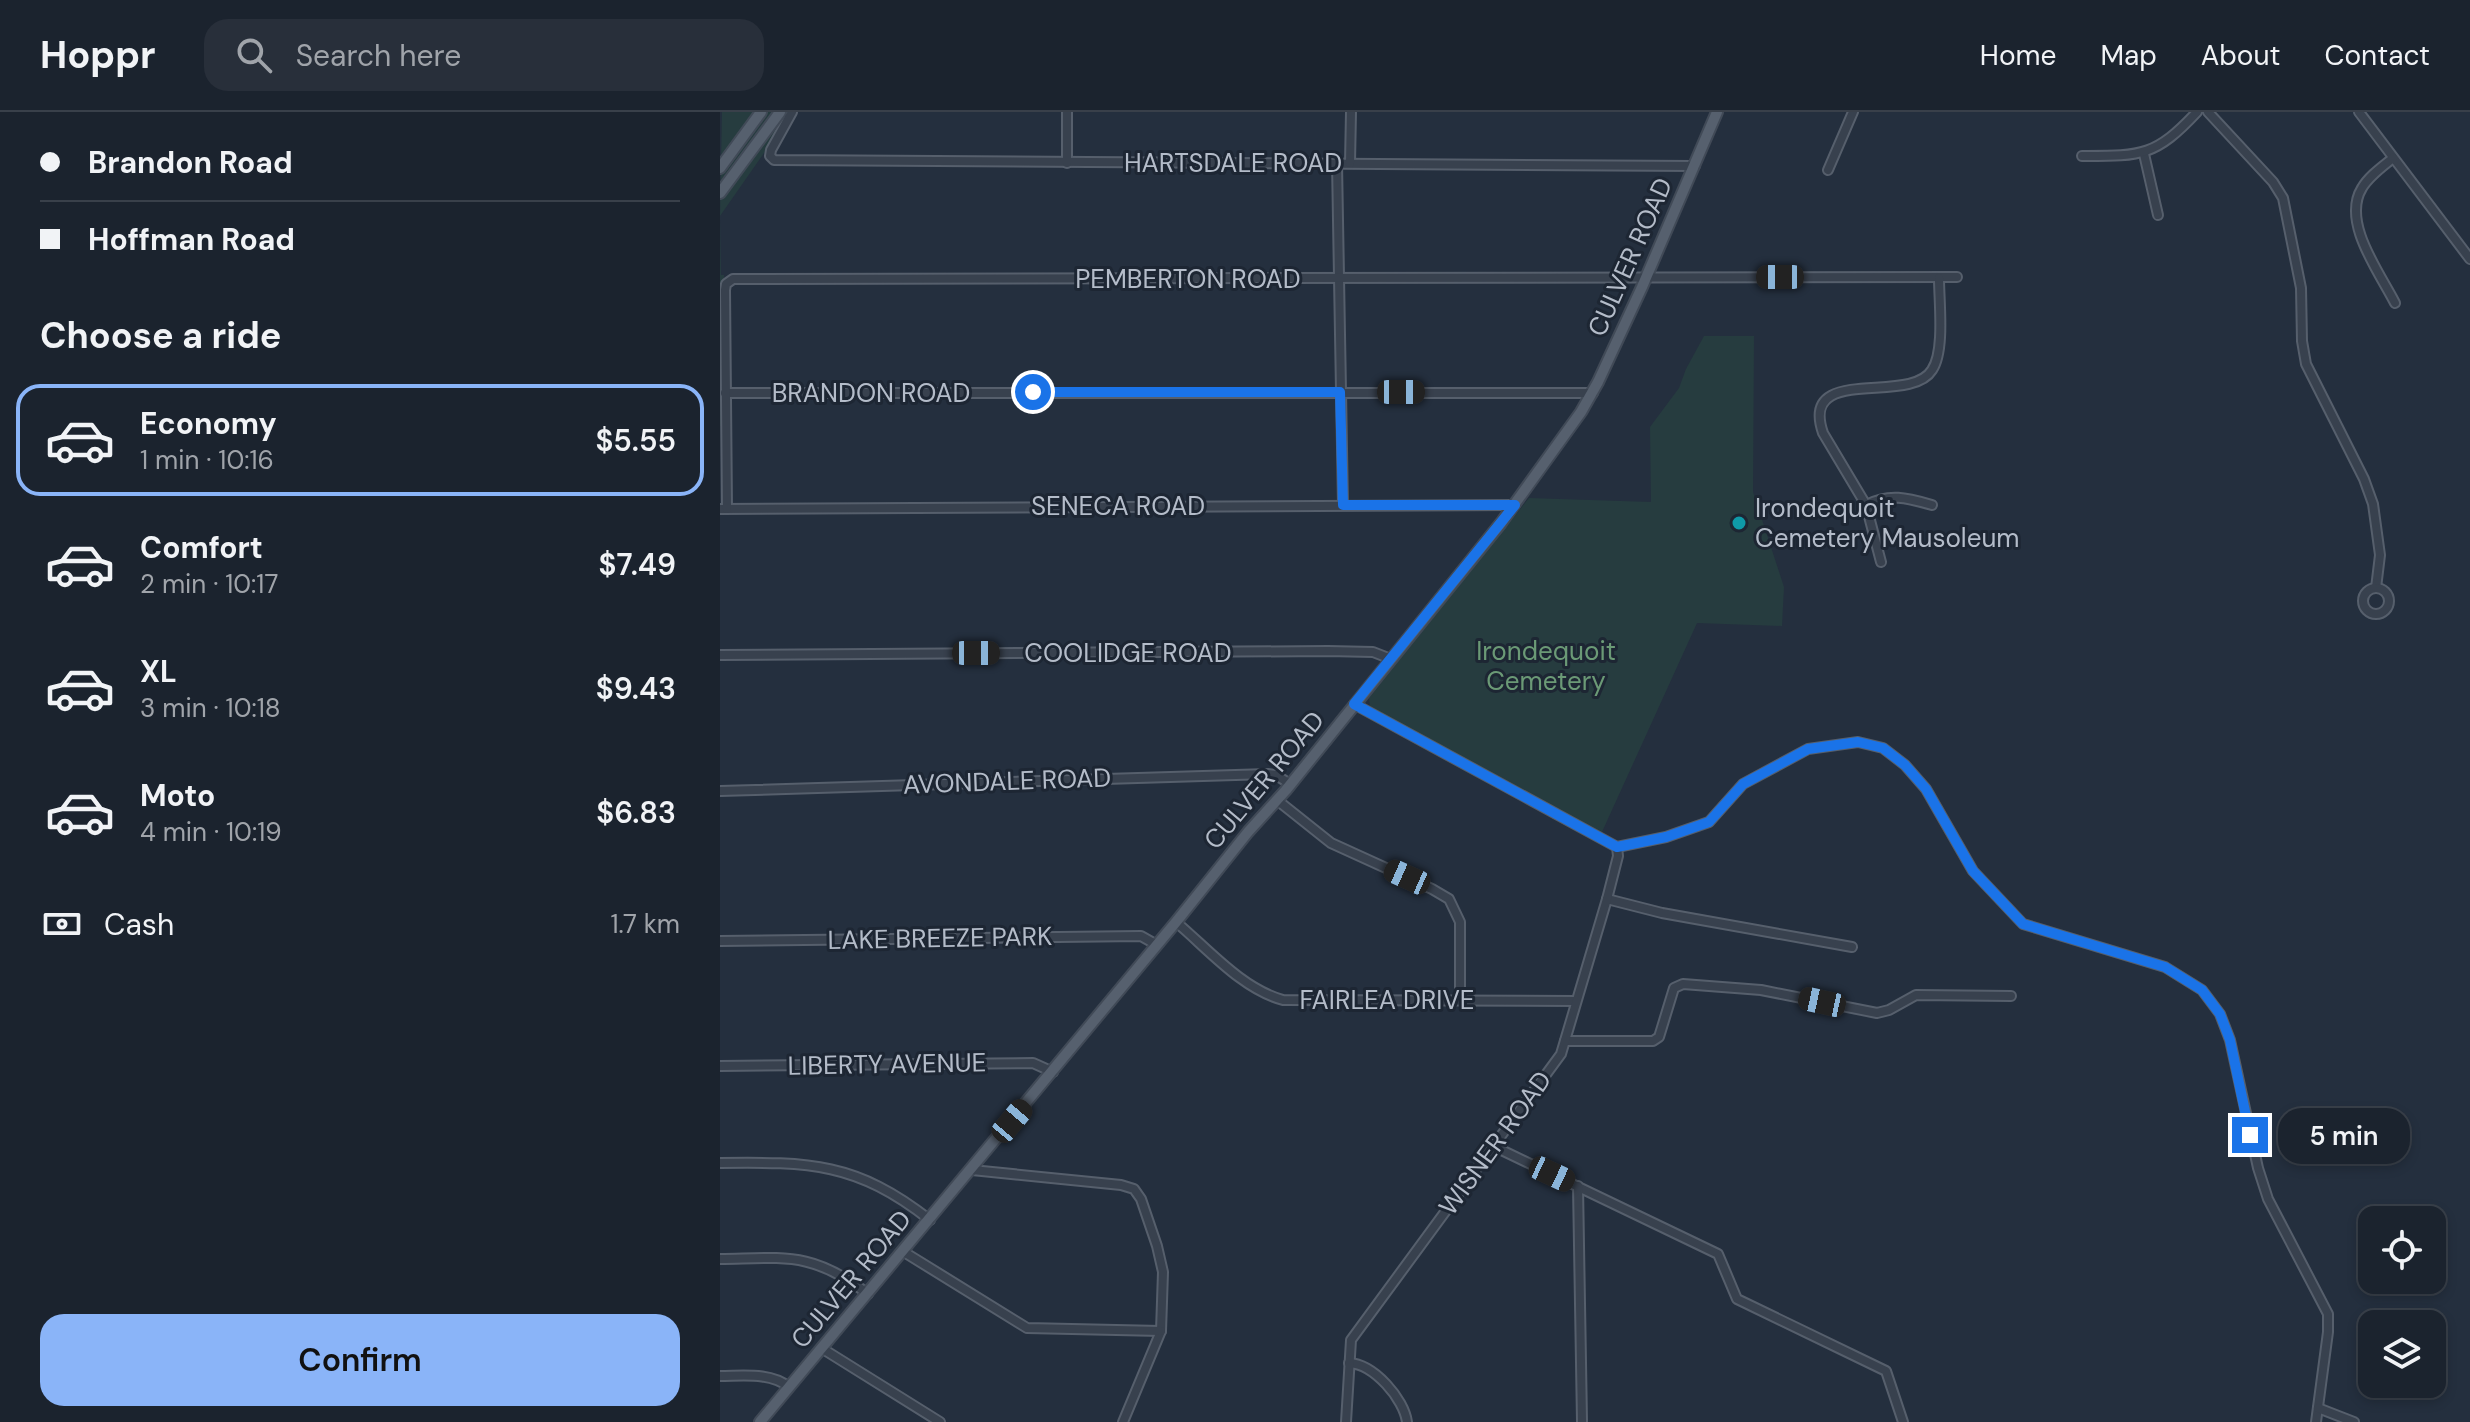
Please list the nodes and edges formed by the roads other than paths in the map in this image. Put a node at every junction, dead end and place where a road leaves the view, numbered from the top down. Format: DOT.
graph roads {
  1 [pos="761,112"];
  2 [pos="780,112"];
  3 [pos="792,112"];
  4 [pos="1067,112"];
  5 [pos="1351,112"];
  6 [pos="1717,112"];
  7 [pos="1853,112"];
  8 [pos="2197,112"];
  9 [pos="2208,112"];
  10 [pos="2359,112"];
  11 [pos="2144,154"];
  12 [pos="2082,156"];
  13 [pos="2393,158"];
  14 [pos="1067,163"];
  15 [pos="1337,163"];
  16 [pos="1350,163"];
  17 [pos="1695,166"];
  18 [pos="720,168"];
  19 [pos="1828,170"];
  20 [pos="720,193"];
  21 [pos="2158,215"];
  22 [pos="2470,259"];
  23 [pos="1647,277"];
  24 [pos="1957,277"];
  25 [pos="1939,278"];
  26 [pos="1338,279"];
  27 [pos="2395,303"];
  28 [pos="1340,392"];
  29 [pos="725,393"];
  30 [pos="1593,393"];
  31 [pos="1343,505"];
  32 [pos="1515,505"];
  33 [pos="1866,505"];
  34 [pos="1932,505"];
  35 [pos="723,509"];
  36 [pos="1881,562"];
  37 [pos="2376,588"];
  38 [pos="720,655"];
  39 [pos="1391,659"];
  40 [pos="1354,704"];
  41 [pos="1290,784"];
  42 [pos="720,791"];
  43 [pos="1277,800"];
  44 [pos="1617,847"];
  45 [pos="1607,899"];
  46 [pos="1176,922"];
  47 [pos="720,941"];
  48 [pos="1157,945"];
  49 [pos="1852,947"];
  50 [pos="2011,996"];
  51 [pos="1460,1000"];
  52 [pos="1576,1001"];
  53 [pos="1565,1041"];
  54 [pos="720,1066"];
  55 [pos="1053,1072"];
  56 [pos="1493,1146"];
  57 [pos="720,1163"];
  58 [pos="972,1170"];
  59 [pos="1578,1186"];
  60 [pos="930,1220"];
  61 [pos="904,1252"];
  62 [pos="720,1259"];
  63 [pos="868,1294"];
  64 [pos="1161,1331"];
  65 [pos="823,1349"];
  66 [pos="1349,1363"];
  67 [pos="720,1376"];
  68 [pos="789,1387"];
  69 [pos="2318,1408"];
  70 [pos="1582,1421"];
  71 [pos="760,1422"];
  72 [pos="940,1422"];
  73 [pos="1123,1422"];
  74 [pos="1346,1422"];
  75 [pos="1407,1422"];
  76 [pos="1903,1422"];
  77 [pos="2316,1422"];
  78 [pos="2354,1422"];
  1 -- 18 [label="main road"];
  2 -- 20 [label="main road"];
  3 -- 14 [label="street, HARTSDALE ROAD"];
  4 -- 14 [label="street"];
  5 -- 16 [label="street"];
  6 -- 17 [label="main road, CULVER ROAD"];
  7 -- 19 [label="street"];
  8 -- 11 [label="street"];
  9 -- 37 [label="street"];
  10 -- 13 [label="street"];
  11 -- 12 [label="street"];
  11 -- 21 [label="street"];
  13 -- 22 [label="street"];
  13 -- 27 [label="street"];
  14 -- 15 [label="street, HARTSDALE ROAD"];
  15 -- 16 [label="street, HARTSDALE ROAD"];
  15 -- 26 [label="street"];
  16 -- 17 [label="street, HARTSDALE ROAD"];
  17 -- 23 [label="main road, CULVER ROAD"];
  23 -- 25 [label="street, PEMBERTON ROAD"];
  23 -- 26 [label="street, PEMBERTON ROAD"];
  23 -- 30 [label="main road, CULVER ROAD"];
  24 -- 25 [label="street, PEMBERTON ROAD"];
  25 -- 33 [label="street"];
  26 -- 28 [label="street"];
  26 -- 29 [label="street, PEMBERTON ROAD"];
  28 -- 29 [label="street, BRANDON ROAD"];
  28 -- 30 [label="street, BRANDON ROAD"];
  28 -- 31 [label="street"];
  29 -- 35 [label="street"];
  30 -- 32 [label="main road, CULVER ROAD"];
  31 -- 32 [label="street, SENECA ROAD"];
  31 -- 35 [label="street, SENECA ROAD"];
  32 -- 39 [label="main road, CULVER ROAD"];
  33 -- 34 [label="street"];
  33 -- 36 [label="street"];
  38 -- 39 [label="street, COOLIDGE ROAD"];
  39 -- 40 [label="main road, CULVER ROAD"];
  40 -- 41 [label="main road, CULVER ROAD"];
  40 -- 44 [label="street"];
  41 -- 42 [label="street, AVONDALE ROAD"];
  41 -- 43 [label="main road, CULVER ROAD"];
  43 -- 46 [label="main road, CULVER ROAD"];
  43 -- 51 [label="street"];
  44 -- 45 [label="street, WISNER ROAD"];
  44 -- 69 [label="street"];
  45 -- 49 [label="street"];
  45 -- 52 [label="street, WISNER ROAD"];
  46 -- 48 [label="main road, CULVER ROAD"];
  46 -- 51 [label="street, FAIRLEA DRIVE"];
  47 -- 48 [label="street, LAKE BREEZE PARK"];
  48 -- 55 [label="main road, CULVER ROAD"];
  50 -- 53 [label="street"];
  51 -- 52 [label="street, FAIRLEA DRIVE"];
  52 -- 53 [label="street, WISNER ROAD"];
  53 -- 56 [label="street, WISNER ROAD"];
  54 -- 55 [label="street, LIBERTY AVENUE"];
  55 -- 58 [label="main road, CULVER ROAD"];
  56 -- 59 [label="street"];
  56 -- 66 [label="street, WISNER ROAD"];
  57 -- 60 [label="street"];
  58 -- 60 [label="main road, CULVER ROAD"];
  58 -- 64 [label="street"];
  59 -- 70 [label="street"];
  59 -- 76 [label="street"];
  60 -- 61 [label="main road, CULVER ROAD"];
  61 -- 63 [label="main road, CULVER ROAD"];
  61 -- 64 [label="street"];
  62 -- 63 [label="street"];
  63 -- 65 [label="main road, CULVER ROAD"];
  64 -- 73 [label="street"];
  65 -- 68 [label="main road, CULVER ROAD"];
  65 -- 72 [label="street"];
  66 -- 74 [label="street, WISNER ROAD"];
  66 -- 75 [label="street"];
  67 -- 68 [label="street"];
  68 -- 71 [label="main road, CULVER ROAD"];
  69 -- 77 [label="street"];
  69 -- 78 [label="street"];
}
